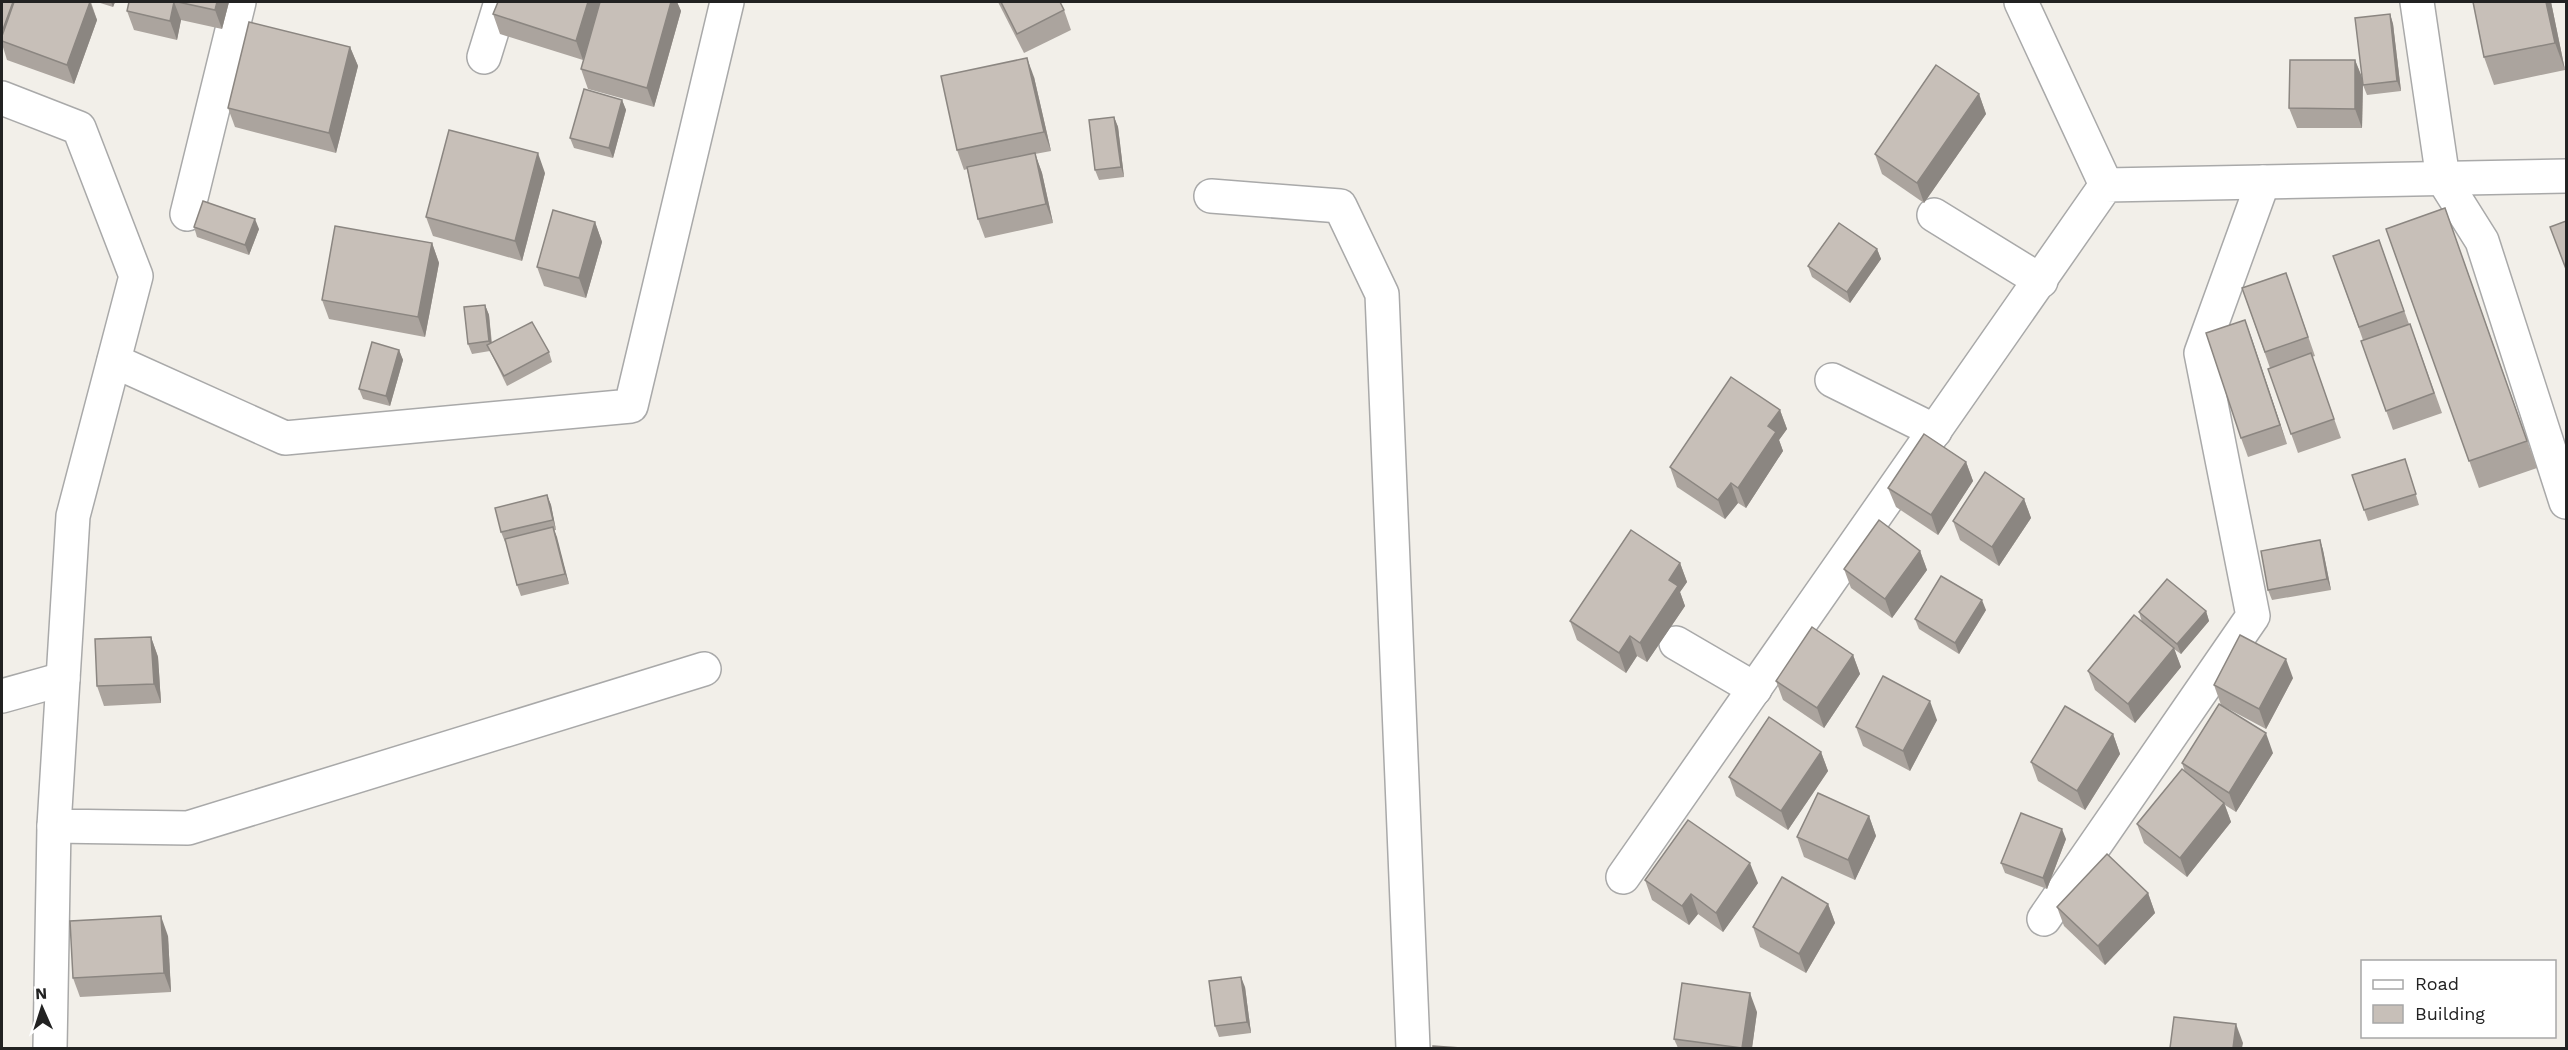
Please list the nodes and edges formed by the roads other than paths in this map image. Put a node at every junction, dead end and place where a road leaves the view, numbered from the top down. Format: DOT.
graph roads {
  1 [pos="239,2"];
  2 [pos="501,2"];
  3 [pos="727,2"];
  4 [pos="2021,2"];
  5 [pos="2416,2"];
  6 [pos="484,57"];
  7 [pos="2,98"];
  8 [pos="2566,176"];
  9 [pos="2443,179"];
  10 [pos="2263,182"];
  11 [pos="2106,185"];
  12 [pos="1211,196"];
  13 [pos="187,214"];
  14 [pos="1934,215"];
  15 [pos="2041,281"];
  16 [pos="114,361"];
  17 [pos="1832,380"];
  18 [pos="1935,431"];
  19 [pos="2566,502"];
  20 [pos="1676,643"];
  21 [pos="704,669"];
  22 [pos="63,679"];
  23 [pos="1755,689"];
  24 [pos="2,696"];
  25 [pos="54,826"];
  26 [pos="1623,877"];
  27 [pos="2044,919"];
  28 [pos="50,1048"];
  29 [pos="1413,1048"];
  1 -- 13 [label="street"];
  2 -- 6 [label="street"];
  3 -- 16 [label="street"];
  4 -- 11 [label="street"];
  5 -- 9 [label="street"];
  7 -- 16 [label="street"];
  8 -- 9 [label="street"];
  9 -- 10 [label="street"];
  9 -- 19 [label="street"];
  10 -- 11 [label="street"];
  10 -- 27 [label="street"];
  11 -- 15 [label="street"];
  12 -- 29 [label="street"];
  14 -- 15 [label="street"];
  15 -- 18 [label="street"];
  16 -- 22 [label="street"];
  17 -- 18 [label="street"];
  18 -- 23 [label="street"];
  20 -- 23 [label="street"];
  21 -- 25 [label="street"];
  22 -- 24 [label="street"];
  22 -- 25 [label="street"];
  23 -- 26 [label="street"];
  25 -- 28 [label="street"];
}
